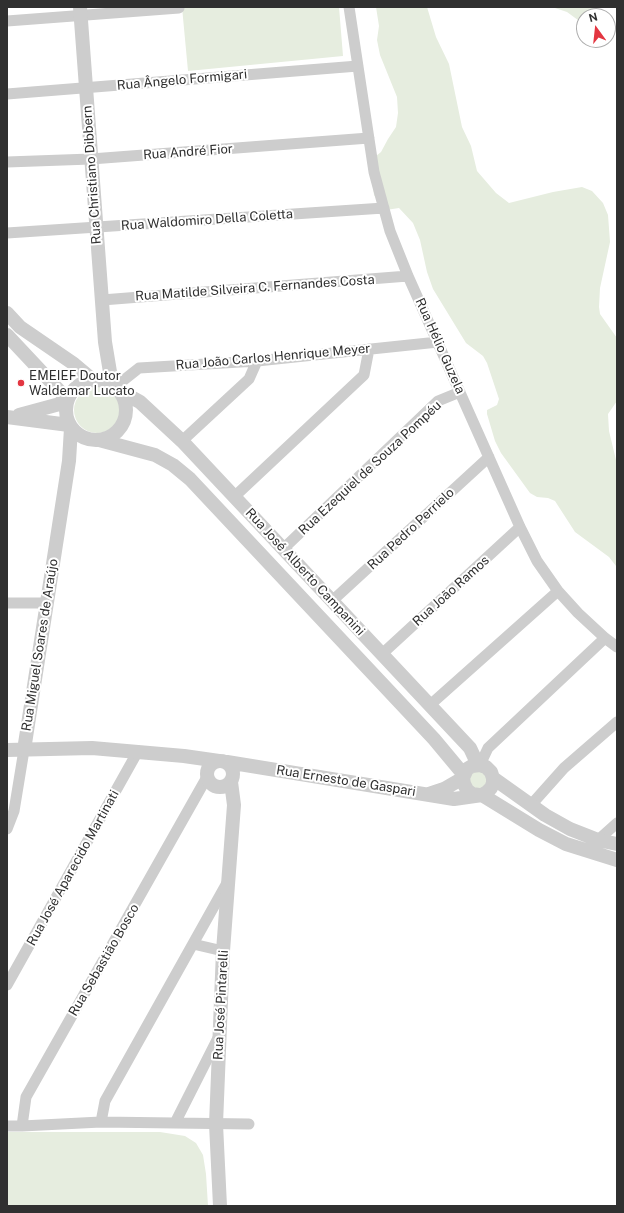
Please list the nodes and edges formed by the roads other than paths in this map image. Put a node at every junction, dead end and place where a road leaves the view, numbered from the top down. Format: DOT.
graph roads {
  1 [pos="349,7"];
  2 [pos="179,8"];
  3 [pos="80,11"];
  4 [pos="7,21"];
  5 [pos="358,66"];
  6 [pos="86,88"];
  7 [pos="7,94"];
  8 [pos="368,138"];
  9 [pos="91,159"];
  10 [pos="7,162"];
  11 [pos="384,208"];
  12 [pos="96,227"];
  13 [pos="7,233"];
  14 [pos="408,276"];
  15 [pos="102,300"];
  16 [pos="7,313"];
  17 [pos="7,335"];
  18 [pos="105,342"];
  19 [pos="438,342"];
  20 [pos="369,349"];
  21 [pos="257,361"];
  22 [pos="96,380"];
  23 [pos="116,387"];
  24 [pos="460,392"];
  25 [pos="67,400"];
  26 [pos="10,417"];
  27 [pos="70,427"];
  28 [pos="97,440"];
  29 [pos="182,441"];
  30 [pos="489,457"];
  31 [pos="69,461"];
  32 [pos="234,497"];
  33 [pos="520,527"];
  34 [pos="283,549"];
  35 [pos="558,591"];
  36 [pos="332,602"];
  37 [pos="7,603"];
  38 [pos="47,603"];
  39 [pos="605,638"];
  40 [pos="617,647"];
  41 [pos="382,654"];
  42 [pos="430,705"];
  43 [pos="617,722"];
  44 [pos="7,750"];
  45 [pos="24,750"];
  46 [pos="138,752"];
  47 [pos="184,756"];
  48 [pos="223,761"];
  49 [pos="479,765"];
  50 [pos="264,768"];
  51 [pos="464,776"];
  52 [pos="208,777"];
  53 [pos="493,778"];
  54 [pos="229,782"];
  55 [pos="429,795"];
  56 [pos="480,795"];
  57 [pos="531,805"];
  58 [pos="617,822"];
  59 [pos="7,829"];
  60 [pos="598,840"];
  61 [pos="617,844"];
  62 [pos="617,860"];
  63 [pos="229,879"];
  64 [pos="193,944"];
  65 [pos="224,951"];
  66 [pos="7,985"];
  67 [pos="219,1036"];
  68 [pos="101,1122"];
  69 [pos="174,1123"];
  70 [pos="216,1124"];
  71 [pos="249,1124"];
  72 [pos="7,1126"];
  73 [pos="22,1126"];
  74 [pos="220,1206"];
  1 -- 5 [label="street, Rua Hélio Guzela"];
  2 -- 3 [label="street"];
  3 -- 4 [label="street"];
  3 -- 6 [label="street, Rua Christiano Dibbern"];
  5 -- 6 [label="street, Rua Ângelo Formigari"];
  5 -- 8 [label="street, Rua Hélio Guzela"];
  6 -- 7 [label="street, Rua Ângelo Formigari"];
  6 -- 9 [label="street, Rua Christiano Dibbern"];
  8 -- 9 [label="street, Rua André Fior"];
  8 -- 11 [label="street, Rua Hélio Guzela"];
  9 -- 10 [label="street, Rua André Fior"];
  9 -- 12 [label="street, Rua Christiano Dibbern"];
  11 -- 12 [label="street, Rua Waldomiro Della Coletta"];
  11 -- 14 [label="street, Rua Hélio Guzela"];
  12 -- 13 [label="street, Rua Waldomiro Della Coletta"];
  12 -- 15 [label="street, Rua Christiano Dibbern"];
  14 -- 15 [label="street, Rua Matilde Silveira C. Fernandes Costa"];
  14 -- 19 [label="street, Rua Hélio Guzela"];
  15 -- 18 [label="street, Rua Christiano Dibbern"];
  16 -- 22 [label="street"];
  17 -- 25 [label="street"];
  18 -- 22 [label="street, Rua Christiano Dibbern"];
  18 -- 23 [label="street, Rua Christiano Dibbern"];
  19 -- 20 [label="street, Rua João Carlos Henrique Meyer"];
  19 -- 24 [label="street, Rua Hélio Guzela"];
  20 -- 21 [label="street, Rua João Carlos Henrique Meyer"];
  20 -- 32 [label="street"];
  21 -- 23 [label="street, Rua João Carlos Henrique Meyer"];
  21 -- 29 [label="street"];
  22 -- 23 [label="street"];
  22 -- 25 [label="street"];
  23 -- 28 [label="street"];
  23 -- 29 [label="street, Rua José Alberto Campanini"];
  24 -- 30 [label="street, Rua Hélio Guzela"];
  24 -- 34 [label="street, Rua Ezequiel de Souza Pompéu"];
  25 -- 26 [label="street"];
  25 -- 27 [label="street"];
  26 -- 27 [label="street"];
  27 -- 28 [label="street"];
  27 -- 31 [label="street, Rua Miguel Soares de Araújo"];
  28 -- 31 [label="street"];
  28 -- 51 [label="street, Rua José Alberto Campanini"];
  29 -- 32 [label="street, Rua José Alberto Campanini"];
  30 -- 33 [label="street, Rua Hélio Guzela"];
  30 -- 36 [label="street, Rua Pedro Perrielo"];
  31 -- 38 [label="street, Rua Miguel Soares de Araújo"];
  32 -- 34 [label="street, Rua José Alberto Campanini"];
  33 -- 35 [label="street, Rua Hélio Guzela"];
  33 -- 41 [label="street, Rua João Ramos"];
  34 -- 36 [label="street, Rua José Alberto Campanini"];
  35 -- 39 [label="street, Rua Hélio Guzela"];
  35 -- 42 [label="street"];
  36 -- 41 [label="street, Rua José Alberto Campanini"];
  37 -- 38 [label="street"];
  38 -- 45 [label="street, Rua Miguel Soares de Araújo"];
  39 -- 40 [label="street, Rua Hélio Guzela"];
  39 -- 49 [label="street"];
  41 -- 42 [label="street, Rua José Alberto Campanini"];
  42 -- 49 [label="street, Rua José Alberto Campanini"];
  43 -- 57 [label="street"];
  44 -- 45 [label="street, Rua Ernesto de Gaspari"];
  45 -- 46 [label="street, Rua Ernesto de Gaspari"];
  45 -- 59 [label="street, Rua Miguel Soares de Araújo"];
  46 -- 47 [label="street, Rua Ernesto de Gaspari"];
  46 -- 66 [label="street, Rua José Aparecido Martinati"];
  47 -- 48 [label="street, Rua Ernesto de Gaspari"];
  47 -- 52 [label="street, Rua Ernesto de Gaspari"];
  48 -- 50 [label="street, Rua Ernesto de Gaspari"];
  48 -- 52 [label="street"];
  48 -- 54 [label="street"];
  49 -- 51 [label="street"];
  49 -- 53 [label="street"];
  50 -- 54 [label="street, Rua Ernesto de Gaspari"];
  50 -- 55 [label="street, Rua Ernesto de Gaspari"];
  51 -- 55 [label="street, Rua Ernesto de Gaspari"];
  51 -- 56 [label="street"];
  52 -- 54 [label="street"];
  52 -- 73 [label="street, Rua Sebastião Bosco"];
  53 -- 56 [label="street"];
  53 -- 57 [label="street"];
  54 -- 63 [label="street, Rua José Pintarelli"];
  55 -- 56 [label="street, Rua Ernesto de Gaspari"];
  56 -- 62 [label="street"];
  57 -- 60 [label="street"];
  58 -- 60 [label="street"];
  60 -- 61 [label="street"];
  63 -- 64 [label="street"];
  63 -- 65 [label="street, Rua José Pintarelli"];
  64 -- 65 [label="street"];
  64 -- 68 [label="street"];
  65 -- 67 [label="street, Rua José Pintarelli"];
  67 -- 69 [label="street"];
  67 -- 70 [label="street, Rua José Pintarelli"];
  68 -- 69 [label="street"];
  68 -- 73 [label="street"];
  69 -- 70 [label="street"];
  70 -- 71 [label="street"];
  70 -- 74 [label="street, Rua José Pintarelli"];
  72 -- 73 [label="street"];
}
